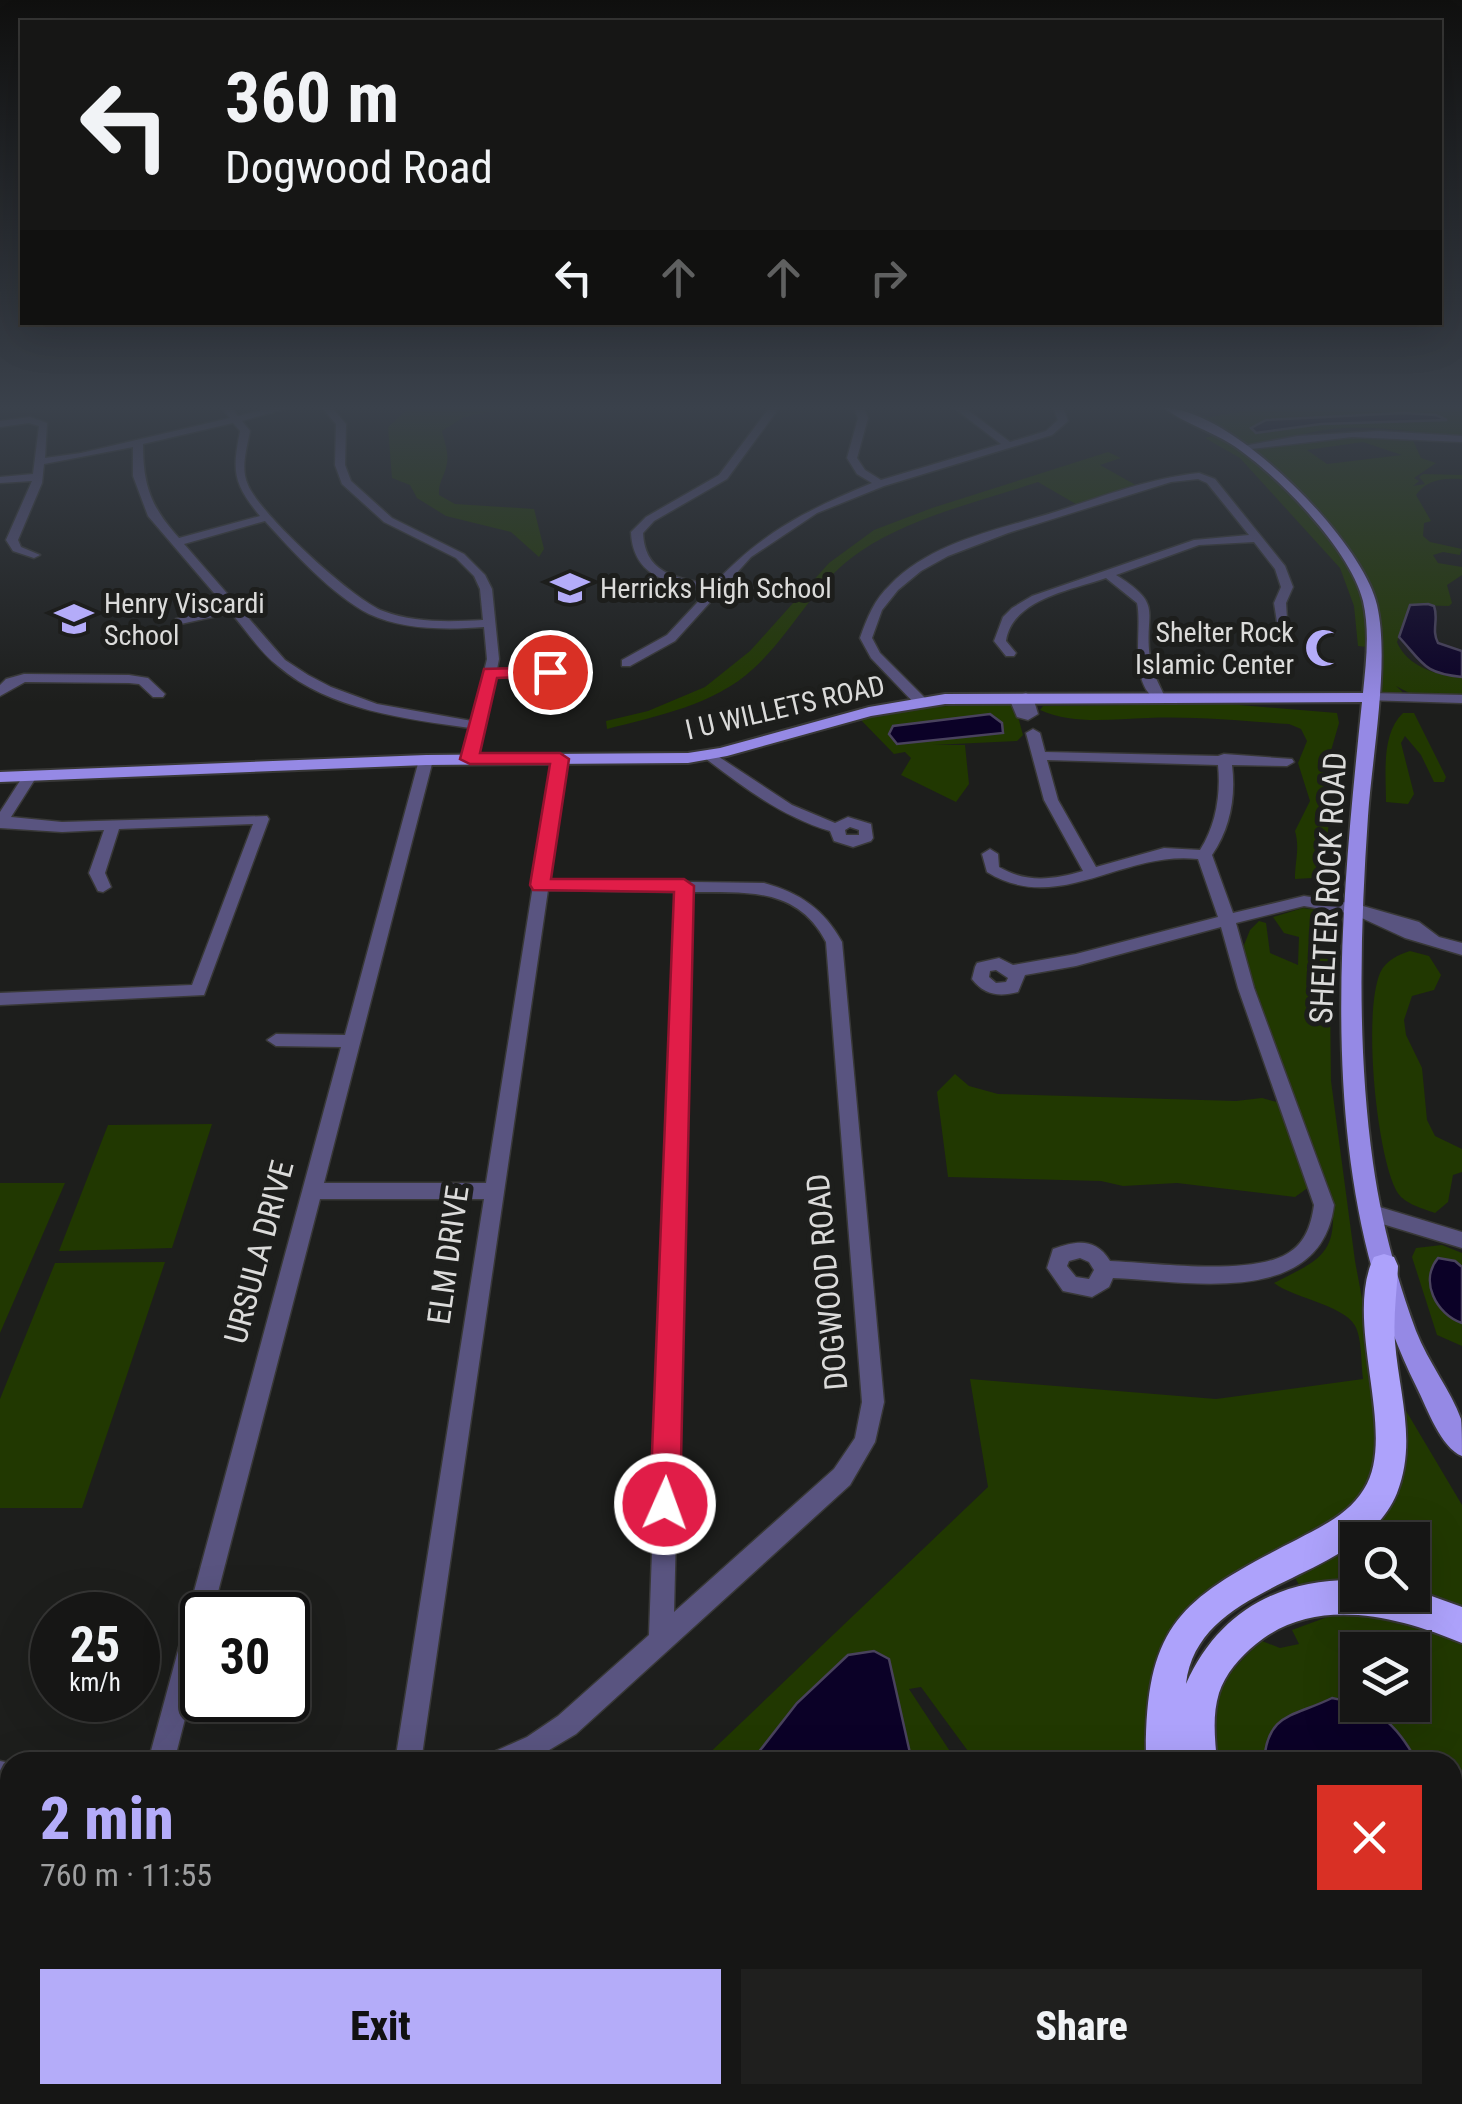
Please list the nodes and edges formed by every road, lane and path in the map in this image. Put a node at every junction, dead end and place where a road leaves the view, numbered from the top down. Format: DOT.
graph roads {
  1 [pos="25,506"];
  2 [pos="149,506"];
  3 [pos="260,506"];
  4 [pos="373,506"];
  5 [pos="674,506"];
  6 [pos="828,506"];
  7 [pos="1083,506"];
  8 [pos="1231,506"];
  9 [pos="1302,506"];
  10 [pos="268,517"];
  11 [pos="1256,538"];
  12 [pos="175,542"];
  13 [pos="34,555"];
  14 [pos="1107,574"];
  15 [pos="716,589"];
  16 [pos="232,608"];
  17 [pos="1281,619"];
  18 [pos="180,622"];
  19 [pos="489,623"];
  20 [pos="1010,653"];
  21 [pos="626,663"];
  22 [pos="550,672"];
  23 [pos="490,673"];
  24 [pos="0,692"];
  25 [pos="158,694"];
  26 [pos="1158,696"];
  27 [pos="1021,697"];
  28 [pos="1370,697"];
  29 [pos="1462,700"];
  30 [pos="921,702"];
  31 [pos="475,725"];
  32 [pos="710,755"];
  33 [pos="1039,756"];
  34 [pos="1224,758"];
  35 [pos="470,759"];
  36 [pos="560,759"];
  37 [pos="426,760"];
  38 [pos="1287,762"];
  39 [pos="30,776"];
  40 [pos="0,777"];
  41 [pos="1,822"];
  42 [pos="113,826"];
  43 [pos="837,828"];
  44 [pos="990,854"];
  45 [pos="1204,855"];
  46 [pos="1091,872"];
  47 [pos="540,885"];
  48 [pos="684,886"];
  49 [pos="103,887"];
  50 [pos="1356,909"];
  51 [pos="1227,920"];
  52 [pos="1462,950"];
  53 [pos="1014,971"];
  54 [pos="0,999"];
  55 [pos="276,1040"];
  56 [pos="352,1040"];
  57 [pos="312,1191"];
  58 [pos="493,1191"];
  59 [pos="1373,1213"];
  60 [pos="1462,1240"];
  61 [pos="1384,1266"];
  62 [pos="1104,1269"];
  63 [pos="1462,1444"];
  64 [pos="1462,1625"];
  65 [pos="661,1638"];
  66 [pos="164,1752"];
  67 [pos="409,1752"];
  68 [pos="522,1752"];
  69 [pos="1166,1752"];
  70 [pos="1197,1752"];
  1 -- 13 [label="street"];
  2 -- 12 [label="street"];
  3 -- 10 [label="street"];
  4 -- 19 [label="street"];
  5 -- 15 [label="street"];
  6 -- 15 [label="street"];
  7 -- 30 [label="street"];
  8 -- 11 [label="street"];
  9 -- 28 [label="main road, SHELTER ROCK ROAD"];
  10 -- 12 [label="street"];
  10 -- 19 [label="street"];
  11 -- 14 [label="street"];
  11 -- 17 [label="street"];
  12 -- 16 [label="street"];
  14 -- 20 [label="street"];
  14 -- 26 [label="street"];
  15 -- 21 [label="street"];
  16 -- 18 [label="street"];
  16 -- 31 [label="street"];
  19 -- 23 [label="street"];
  22 -- 23 [label="street"];
  23 -- 31 [label="street"];
  24 -- 25 [label="street"];
  26 -- 27 [label="main road, I U WILLETS ROAD"];
  26 -- 28 [label="main road, I U WILLETS ROAD"];
  27 -- 30 [label="main road, I U WILLETS ROAD"];
  27 -- 33 [label="street"];
  28 -- 29 [label="street, I U WILLETS ROAD"];
  28 -- 50 [label="main road, SHELTER ROCK ROAD"];
  30 -- 32 [label="main road, I U WILLETS ROAD"];
  31 -- 35 [label="street"];
  32 -- 36 [label="main road, I U WILLETS ROAD"];
  32 -- 43 [label="street"];
  33 -- 34 [label="street"];
  33 -- 46 [label="street"];
  34 -- 38 [label="street"];
  34 -- 45 [label="street"];
  35 -- 36 [label="main road, I U WILLETS ROAD"];
  35 -- 37 [label="main road, I U WILLETS ROAD"];
  36 -- 47 [label="street, ELM DRIVE"];
  37 -- 39 [label="main road, I U WILLETS ROAD"];
  37 -- 56 [label="street, URSULA DRIVE"];
  39 -- 40 [label="main road, I U WILLETS ROAD"];
  39 -- 41 [label="street"];
  41 -- 42 [label="street"];
  42 -- 49 [label="street"];
  42 -- 54 [label="street"];
  44 -- 46 [label="street"];
  45 -- 46 [label="street"];
  45 -- 51 [label="street"];
  47 -- 48 [label="street, DOGWOOD ROAD"];
  47 -- 58 [label="street, ELM DRIVE"];
  48 -- 65 [label="street"];
  48 -- 65 [label="street, DOGWOOD ROAD"];
  50 -- 51 [label="street"];
  50 -- 52 [label="street"];
  50 -- 59 [label="main road, SHELTER ROCK ROAD"];
  51 -- 53 [label="street"];
  51 -- 62 [label="street"];
  55 -- 56 [label="street"];
  56 -- 57 [label="street, URSULA DRIVE"];
  57 -- 58 [label="street"];
  57 -- 66 [label="street, URSULA DRIVE"];
  58 -- 67 [label="street, ELM DRIVE"];
  59 -- 60 [label="street"];
  59 -- 61 [label="main road, SHELTER ROCK ROAD"];
  61 -- 63 [label="main road, SHELTER ROCK ROAD"];
  61 -- 69 [label="highway"];
  64 -- 70 [label="highway"];
  65 -- 68 [label="street, DOGWOOD ROAD"];
}
